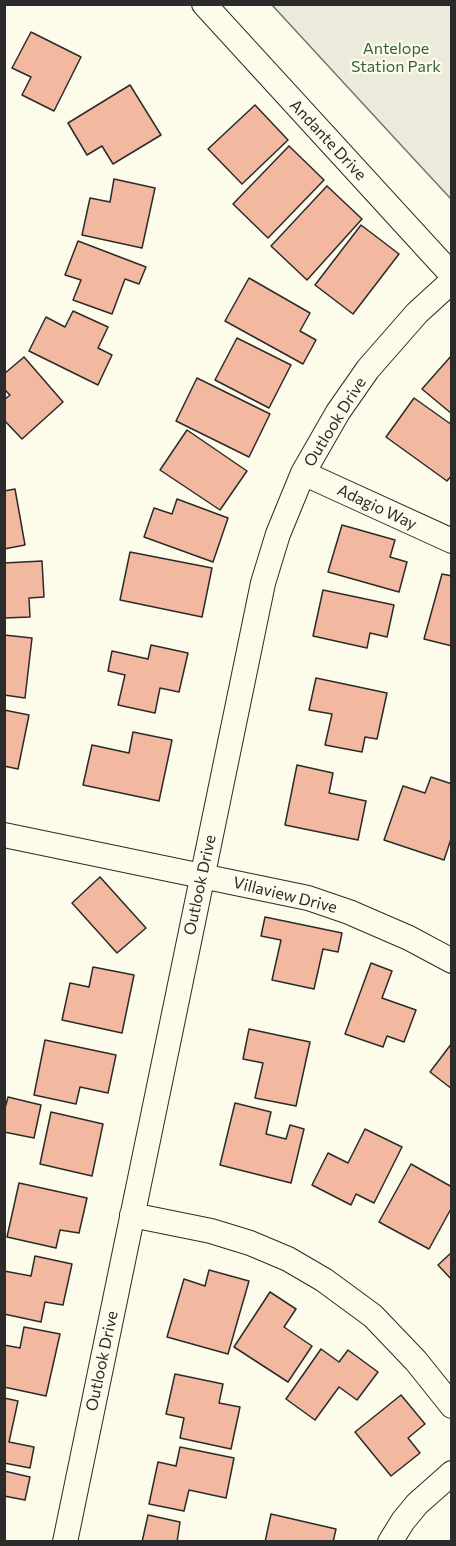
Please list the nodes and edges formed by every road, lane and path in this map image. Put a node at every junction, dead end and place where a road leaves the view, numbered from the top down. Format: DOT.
graph roads {
  1 [pos="204,4"];
  2 [pos="452,275"];
  3 [pos="452,281"];
  4 [pos="303,473"];
  5 [pos="452,541"];
  6 [pos="4,835"];
  7 [pos="202,875"];
  8 [pos="452,961"];
  9 [pos="132,1215"];
  10 [pos="452,1406"];
  11 [pos="452,1473"];
  12 [pos="65,1542"];
  13 [pos="390,1542"];
  1 -- 2 [label="street, Andante Drive"];
  3 -- 4 [label="street, Outlook Drive"];
  4 -- 5 [label="street, Adagio Way"];
  4 -- 7 [label="street, Outlook Drive"];
  6 -- 7 [label="street, Villaview Drive"];
  7 -- 8 [label="street, Villaview Drive"];
  7 -- 9 [label="street, Outlook Drive"];
  9 -- 10 [label="street"];
  9 -- 12 [label="street, Outlook Drive"];
  11 -- 13 [label="street"];
}
